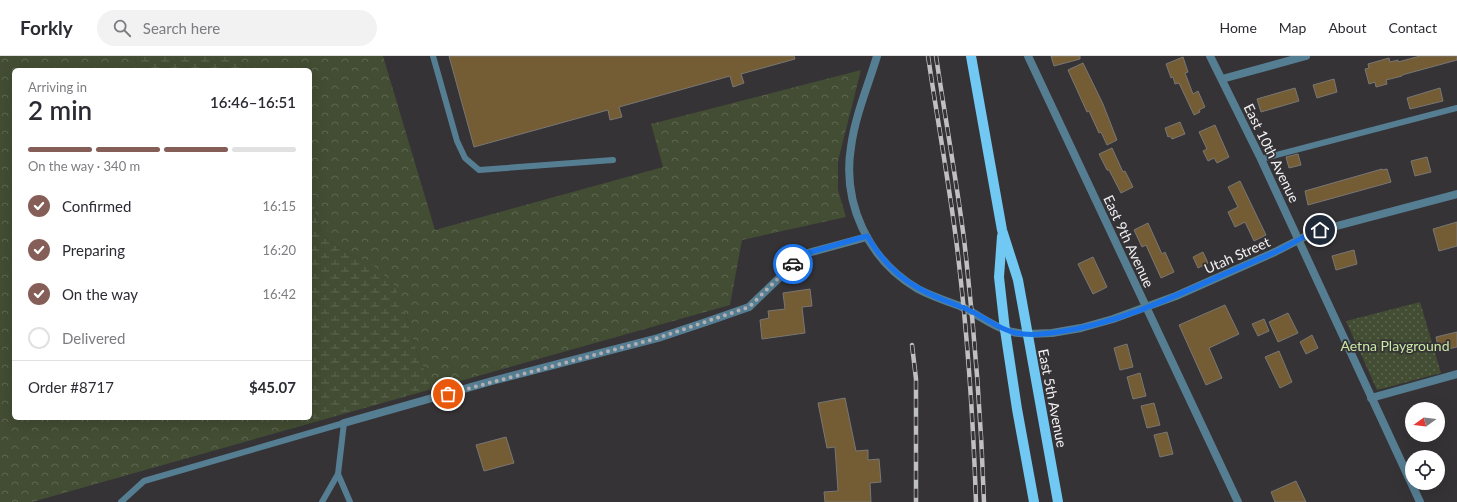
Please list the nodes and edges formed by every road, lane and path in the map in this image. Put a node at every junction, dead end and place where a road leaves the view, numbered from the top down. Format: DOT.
graph roads {
  1 [pos="433,56"];
  2 [pos="877,56"];
  3 [pos="971,56"];
  4 [pos="1028,56"];
  5 [pos="1210,56"];
  6 [pos="1306,56"];
  7 [pos="1222,79"];
  8 [pos="1457,108"];
  9 [pos="1261,159"];
  10 [pos="613,160"];
  11 [pos="1457,194"];
  12 [pos="1002,230"];
  13 [pos="867,236"];
  14 [pos="1298,240"];
  15 [pos="1146,307"];
  16 [pos="1005,330"];
  17 [pos="1027,334"];
  18 [pos="1457,374"];
  19 [pos="1371,398"];
  20 [pos="344,423"];
  21 [pos="338,474"];
  22 [pos="121,502"];
  23 [pos="322,502"];
  24 [pos="350,502"];
  25 [pos="1034,502"];
  26 [pos="1058,502"];
  27 [pos="1238,502"];
  28 [pos="1420,502"];
  1 -- 10 [label="lane"];
  2 -- 13 [label="street, Utah Street"];
  3 -- 12 [label="main road, East 5th Avenue"];
  4 -- 15 [label="street, East 9th Avenue"];
  5 -- 7 [label="street, East 10th Avenue"];
  6 -- 7 [label="street"];
  7 -- 9 [label="street, East 10th Avenue"];
  8 -- 9 [label="lane"];
  9 -- 14 [label="street, East 10th Avenue"];
  11 -- 14 [label="street, Utah Street"];
  12 -- 16 [label="main road, East 5th Avenue"];
  12 -- 17 [label="main road, East 5th Avenue"];
  13 -- 16 [label="street, Utah Street"];
  13 -- 20 [label="street"];
  14 -- 15 [label="street, Utah Street"];
  14 -- 19 [label="street, East 10th Avenue"];
  15 -- 17 [label="street, Utah Street"];
  15 -- 27 [label="street, East 9th Avenue"];
  16 -- 17 [label="street, Utah Street"];
  16 -- 25 [label="main road, East 5th Avenue"];
  17 -- 26 [label="main road, East 5th Avenue"];
  18 -- 19 [label="street"];
  19 -- 28 [label="street, East 10th Avenue"];
  20 -- 21 [label="lane"];
  20 -- 22 [label="lane"];
  21 -- 23 [label="lane"];
  21 -- 24 [label="lane"];
}
